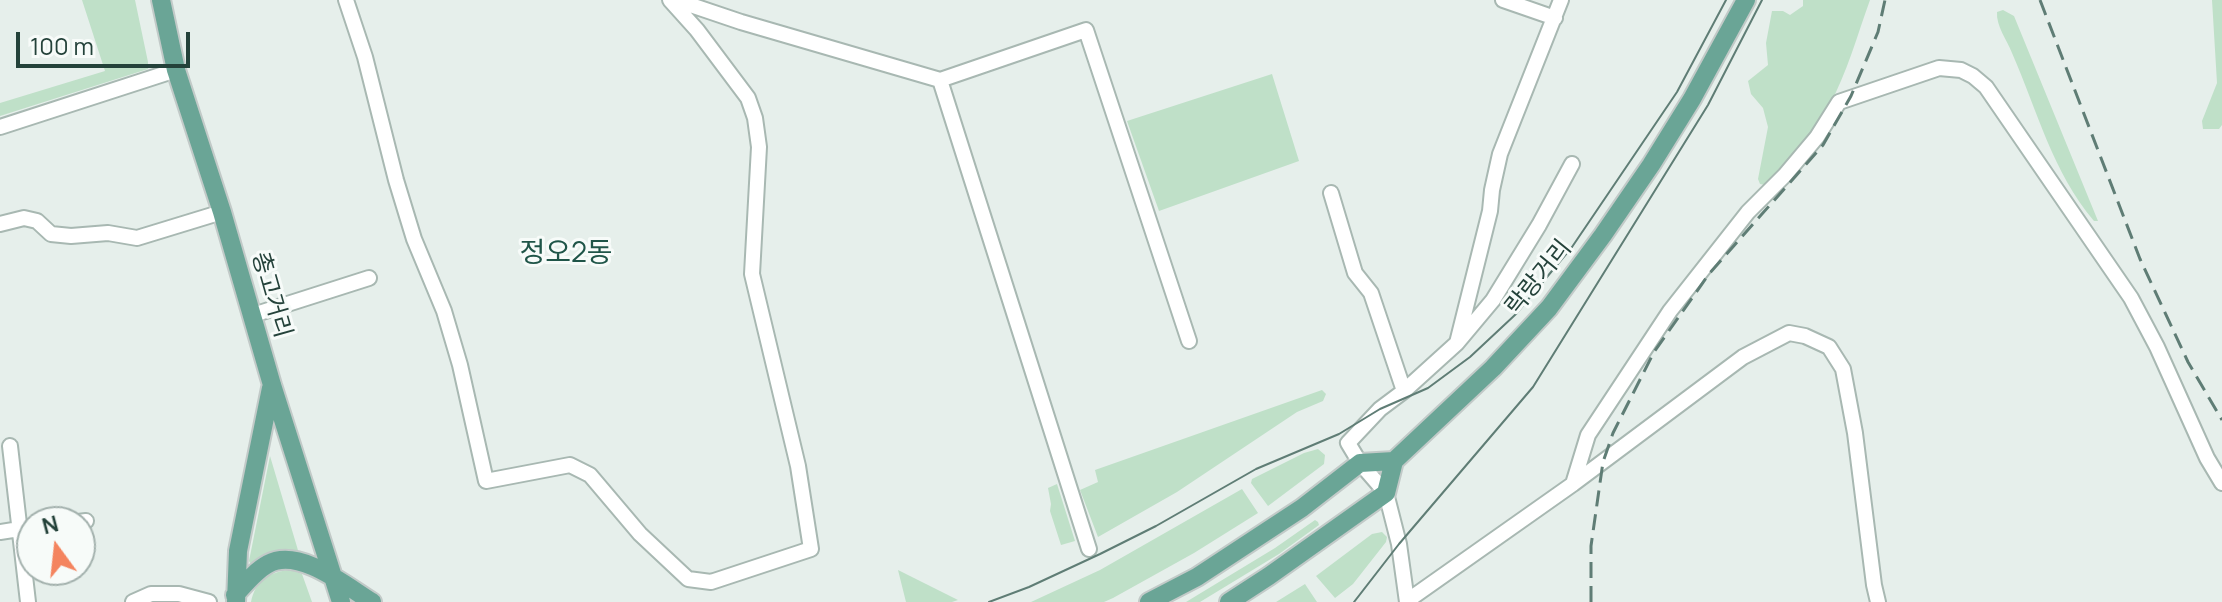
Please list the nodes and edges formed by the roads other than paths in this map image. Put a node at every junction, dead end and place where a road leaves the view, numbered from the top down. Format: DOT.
graph roads {
  1 [pos="161,0"];
  2 [pos="346,0"];
  3 [pos="673,0"];
  4 [pos="1503,0"];
  5 [pos="1561,0"];
  6 [pos="1746,0"];
  7 [pos="1555,18"];
  8 [pos="176,70"];
  9 [pos="940,80"];
  10 [pos="0,127"];
  11 [pos="1572,164"];
  12 [pos="1331,193"];
  13 [pos="222,212"];
  14 [pos="0,224"];
  15 [pos="369,278"];
  16 [pos="253,315"];
  17 [pos="1189,341"];
  18 [pos="1457,343"];
  19 [pos="272,385"];
  20 [pos="1404,391"];
  21 [pos="10,446"];
  22 [pos="1394,461"];
  23 [pos="1360,463"];
  24 [pos="2222,483"];
  25 [pos="1573,484"];
  26 [pos="1386,493"];
  27 [pos="22,506"];
  28 [pos="1089,549"];
  29 [pos="334,579"];
  30 [pos="235,598"];
  31 [pos="133,602"];
  32 [pos="209,602"];
  33 [pos="341,602"];
  34 [pos="372,602"];
  35 [pos="1149,602"];
  36 [pos="1229,602"];
  37 [pos="1407,602"];
  38 [pos="1878,602"];
  1 -- 8 [label="main road, 총고거리"];
  2 -- 3 [label="street"];
  3 -- 9 [label="street"];
  4 -- 7 [label="street"];
  5 -- 7 [label="street"];
  6 -- 22 [label="main road, 락랑거리"];
  7 -- 18 [label="street"];
  8 -- 10 [label="street"];
  8 -- 13 [label="main road, 총고거리"];
  9 -- 17 [label="street"];
  9 -- 28 [label="street"];
  11 -- 18 [label="street"];
  12 -- 20 [label="street"];
  13 -- 14 [label="street"];
  13 -- 16 [label="main road, 총고거리"];
  15 -- 16 [label="street"];
  16 -- 19 [label="main road, 총고거리"];
  18 -- 20 [label="street"];
  19 -- 29 [label="main road, 총고거리"];
  19 -- 30 [label="main road"];
  20 -- 23 [label="street"];
  21 -- 27 [label="street"];
  22 -- 23 [label="main road"];
  22 -- 26 [label="main road"];
  23 -- 26 [label="street"];
  23 -- 35 [label="main road"];
  24 -- 25 [label="street"];
  25 -- 37 [label="street"];
  25 -- 38 [label="street"];
  26 -- 36 [label="main road"];
  26 -- 37 [label="street"];
  29 -- 30 [label="main road"];
  29 -- 33 [label="main road, 총고거리"];
  29 -- 34 [label="main road"];
  31 -- 32 [label="street"];
}
